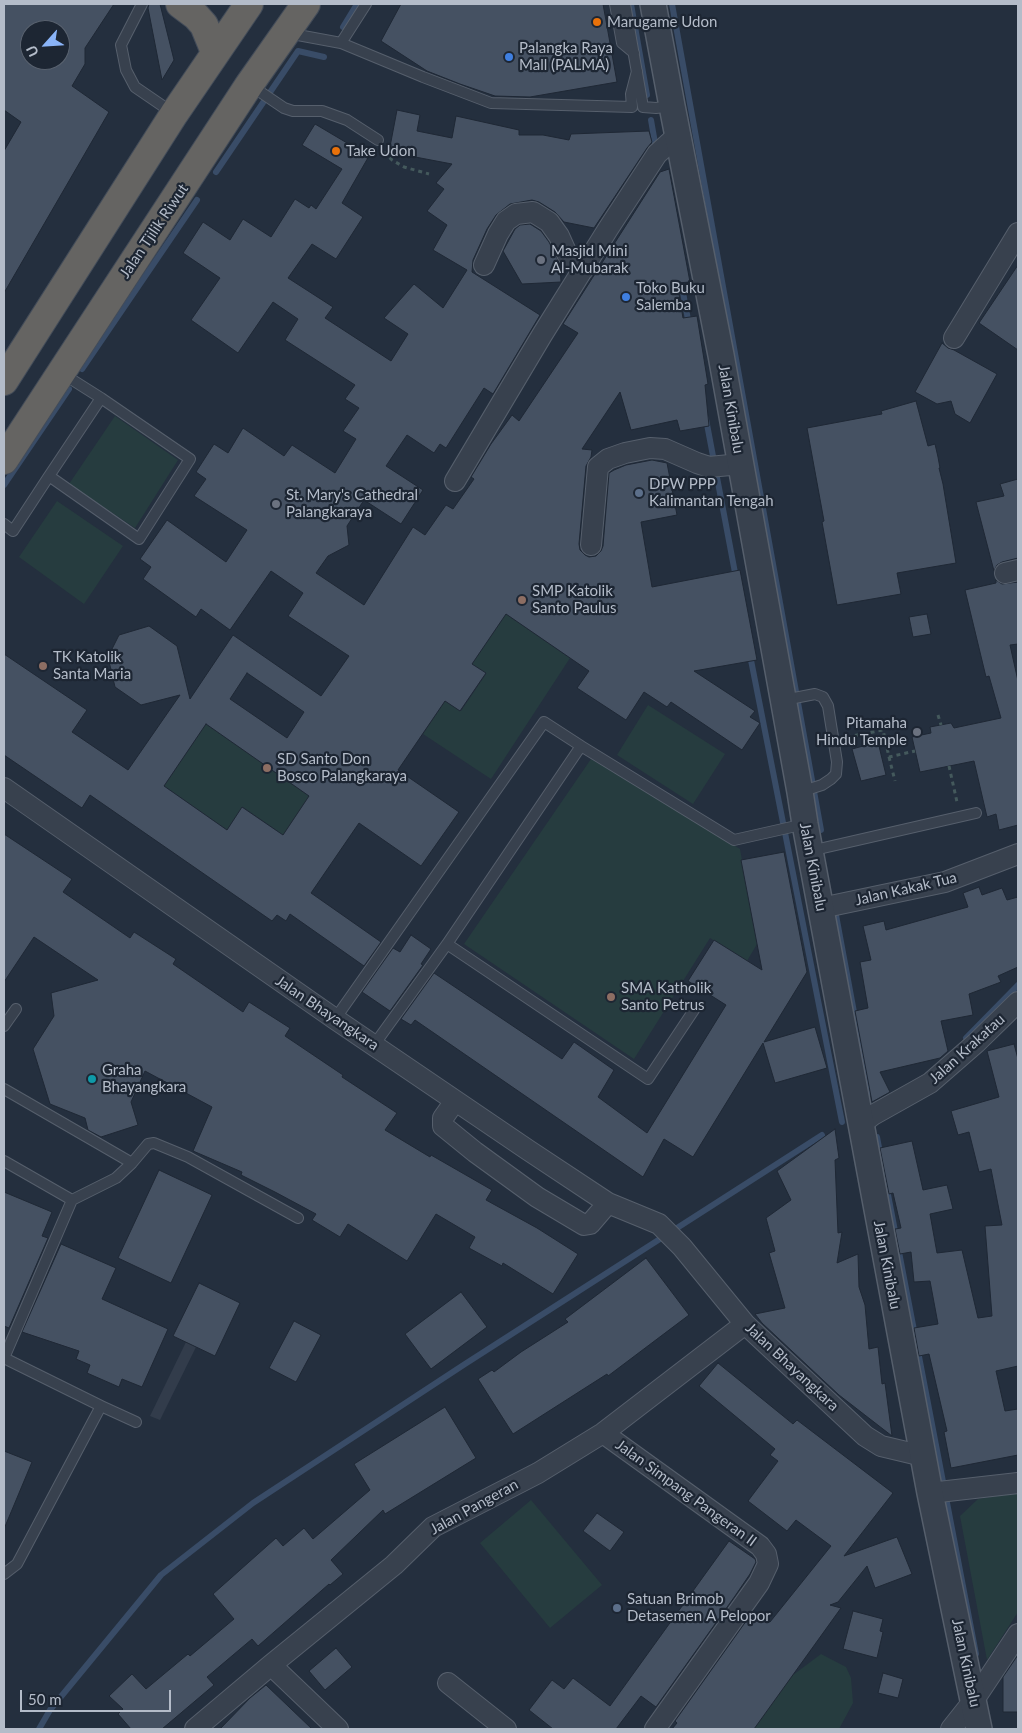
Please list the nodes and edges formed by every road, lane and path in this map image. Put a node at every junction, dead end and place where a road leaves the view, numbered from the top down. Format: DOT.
graph roads {
  1 [pos="142,4"];
  2 [pos="180,4"];
  3 [pos="249,4"];
  4 [pos="306,4"];
  5 [pos="366,4"];
  6 [pos="614,4"];
  7 [pos="625,4"];
  8 [pos="654,4"];
  9 [pos="285,33"];
  10 [pos="341,43"];
  11 [pos="215,52"];
  12 [pos="634,53"];
  13 [pos="637,71"];
  14 [pos="249,85"];
  15 [pos="672,106"];
  16 [pos="174,114"];
  17 [pos="678,135"];
  18 [pos="378,140"];
  19 [pos="429,174"];
  20 [pos="1018,233"];
  21 [pos="484,265"];
  22 [pos="583,270"];
  23 [pos="954,338"];
  24 [pos="60,372"];
  25 [pos="4,381"];
  26 [pos="101,398"];
  27 [pos="4,460"];
  28 [pos="741,464"];
  29 [pos="49,476"];
  30 [pos="455,481"];
  31 [pos="4,524"];
  32 [pos="591,545"];
  33 [pos="784,700"];
  34 [pos="938,715"];
  35 [pos="941,725"];
  36 [pos="834,740"];
  37 [pos="581,746"];
  38 [pos="915,750"];
  39 [pos="889,757"];
  40 [pos="949,766"];
  41 [pos="895,781"];
  42 [pos="4,788"];
  43 [pos="800,792"];
  44 [pos="976,813"];
  45 [pos="960,817"];
  46 [pos="805,824"];
  47 [pos="810,851"];
  48 [pos="1018,854"];
  49 [pos="821,908"];
  50 [pos="447,944"];
  51 [pos="1018,1002"];
  52 [pos="16,1009"];
  53 [pos="694,1010"];
  54 [pos="335,1019"];
  55 [pos="4,1026"];
  56 [pos="374,1044"];
  57 [pos="4,1089"];
  58 [pos="455,1100"];
  59 [pos="861,1124"];
  60 [pos="4,1161"];
  61 [pos="132,1163"];
  62 [pos="72,1200"];
  63 [pos="608,1203"];
  64 [pos="298,1218"];
  65 [pos="745,1324"];
  66 [pos="4,1358"];
  67 [pos="101,1406"];
  68 [pos="136,1422"];
  69 [pos="603,1433"];
  70 [pos="923,1456"];
  71 [pos="1018,1483"];
  72 [pos="930,1493"];
  73 [pos="4,1574"];
  74 [pos="1018,1634"];
  75 [pos="272,1665"];
  76 [pos="448,1683"];
  77 [pos="974,1700"];
  78 [pos="195,1729"];
  79 [pos="338,1729"];
  80 [pos="506,1729"];
  81 [pos="655,1729"];
  82 [pos="952,1729"];
  83 [pos="979,1729"];
  1 -- 16 [label="lane"];
  2 -- 11 [label="highway"];
  3 -- 11 [label="highway"];
  4 -- 9 [label="highway, Jalan Tjilik Riwut"];
  5 -- 10 [label="lane"];
  6 -- 12 [label="lane"];
  7 -- 12 [label="lane"];
  8 -- 15 [label="street, Jalan Kinibalu"];
  9 -- 10 [label="lane"];
  9 -- 14 [label="highway, Jalan Tjilik Riwut"];
  10 -- 13 [label="lane"];
  11 -- 16 [label="highway"];
  12 -- 13 [label="lane"];
  13 -- 15 [label="lane"];
  14 -- 18 [label="lane"];
  14 -- 24 [label="highway, Jalan Tjilik Riwut"];
  15 -- 17 [label="street, Jalan Kinibalu"];
  16 -- 25 [label="highway"];
  17 -- 22 [label="street"];
  17 -- 28 [label="street, Jalan Kinibalu"];
  18 -- 19 [label="path"];
  20 -- 23 [label="street"];
  21 -- 22 [label="street"];
  22 -- 30 [label="street"];
  24 -- 26 [label="lane"];
  24 -- 27 [label="highway, Jalan Tjilik Riwut"];
  26 -- 29 [label="lane"];
  26 -- 29 [label="lane"];
  28 -- 32 [label="street"];
  28 -- 33 [label="street, Jalan Kinibalu"];
  29 -- 31 [label="lane"];
  33 -- 36 [label="lane"];
  33 -- 43 [label="street, Jalan Kinibalu"];
  34 -- 35 [label="path"];
  36 -- 39 [label="path"];
  36 -- 43 [label="lane"];
  37 -- 46 [label="lane"];
  37 -- 50 [label="lane"];
  37 -- 54 [label="lane"];
  38 -- 39 [label="path"];
  39 -- 41 [label="path"];
  40 -- 45 [label="path"];
  42 -- 54 [label="street, Jalan Bhayangkara"];
  43 -- 46 [label="street, Jalan Kinibalu"];
  44 -- 45 [label="lane"];
  45 -- 47 [label="lane"];
  46 -- 47 [label="street, Jalan Kinibalu"];
  47 -- 49 [label="street, Jalan Kinibalu"];
  48 -- 49 [label="street, Jalan Kakak Tua"];
  49 -- 59 [label="street, Jalan Kinibalu"];
  50 -- 53 [label="lane"];
  50 -- 56 [label="lane"];
  51 -- 59 [label="street, Jalan Krakatau"];
  52 -- 55 [label="lane"];
  54 -- 56 [label="street, Jalan Bhayangkara"];
  56 -- 58 [label="street, Jalan Bhayangkara"];
  57 -- 61 [label="lane"];
  58 -- 63 [label="street, Jalan Bhayangkara"];
  58 -- 63 [label="street"];
  59 -- 70 [label="street, Jalan Kinibalu"];
  60 -- 62 [label="lane"];
  61 -- 62 [label="lane"];
  61 -- 64 [label="lane"];
  62 -- 66 [label="lane"];
  63 -- 65 [label="street, Jalan Bhayangkara"];
  65 -- 69 [label="street, Jalan Pangeran"];
  65 -- 70 [label="street, Jalan Bhayangkara"];
  66 -- 67 [label="lane"];
  67 -- 68 [label="lane"];
  67 -- 73 [label="lane"];
  69 -- 75 [label="street, Jalan Pangeran"];
  69 -- 81 [label="street, Jalan Simpang Pangeran II"];
  70 -- 72 [label="street, Jalan Kinibalu"];
  71 -- 72 [label="street"];
  72 -- 77 [label="street, Jalan Kinibalu"];
  74 -- 77 [label="street"];
  75 -- 78 [label="street, Jalan Pangeran"];
  75 -- 79 [label="street"];
  76 -- 80 [label="street"];
  77 -- 82 [label="street"];
  77 -- 83 [label="street, Jalan Kinibalu"];
}
